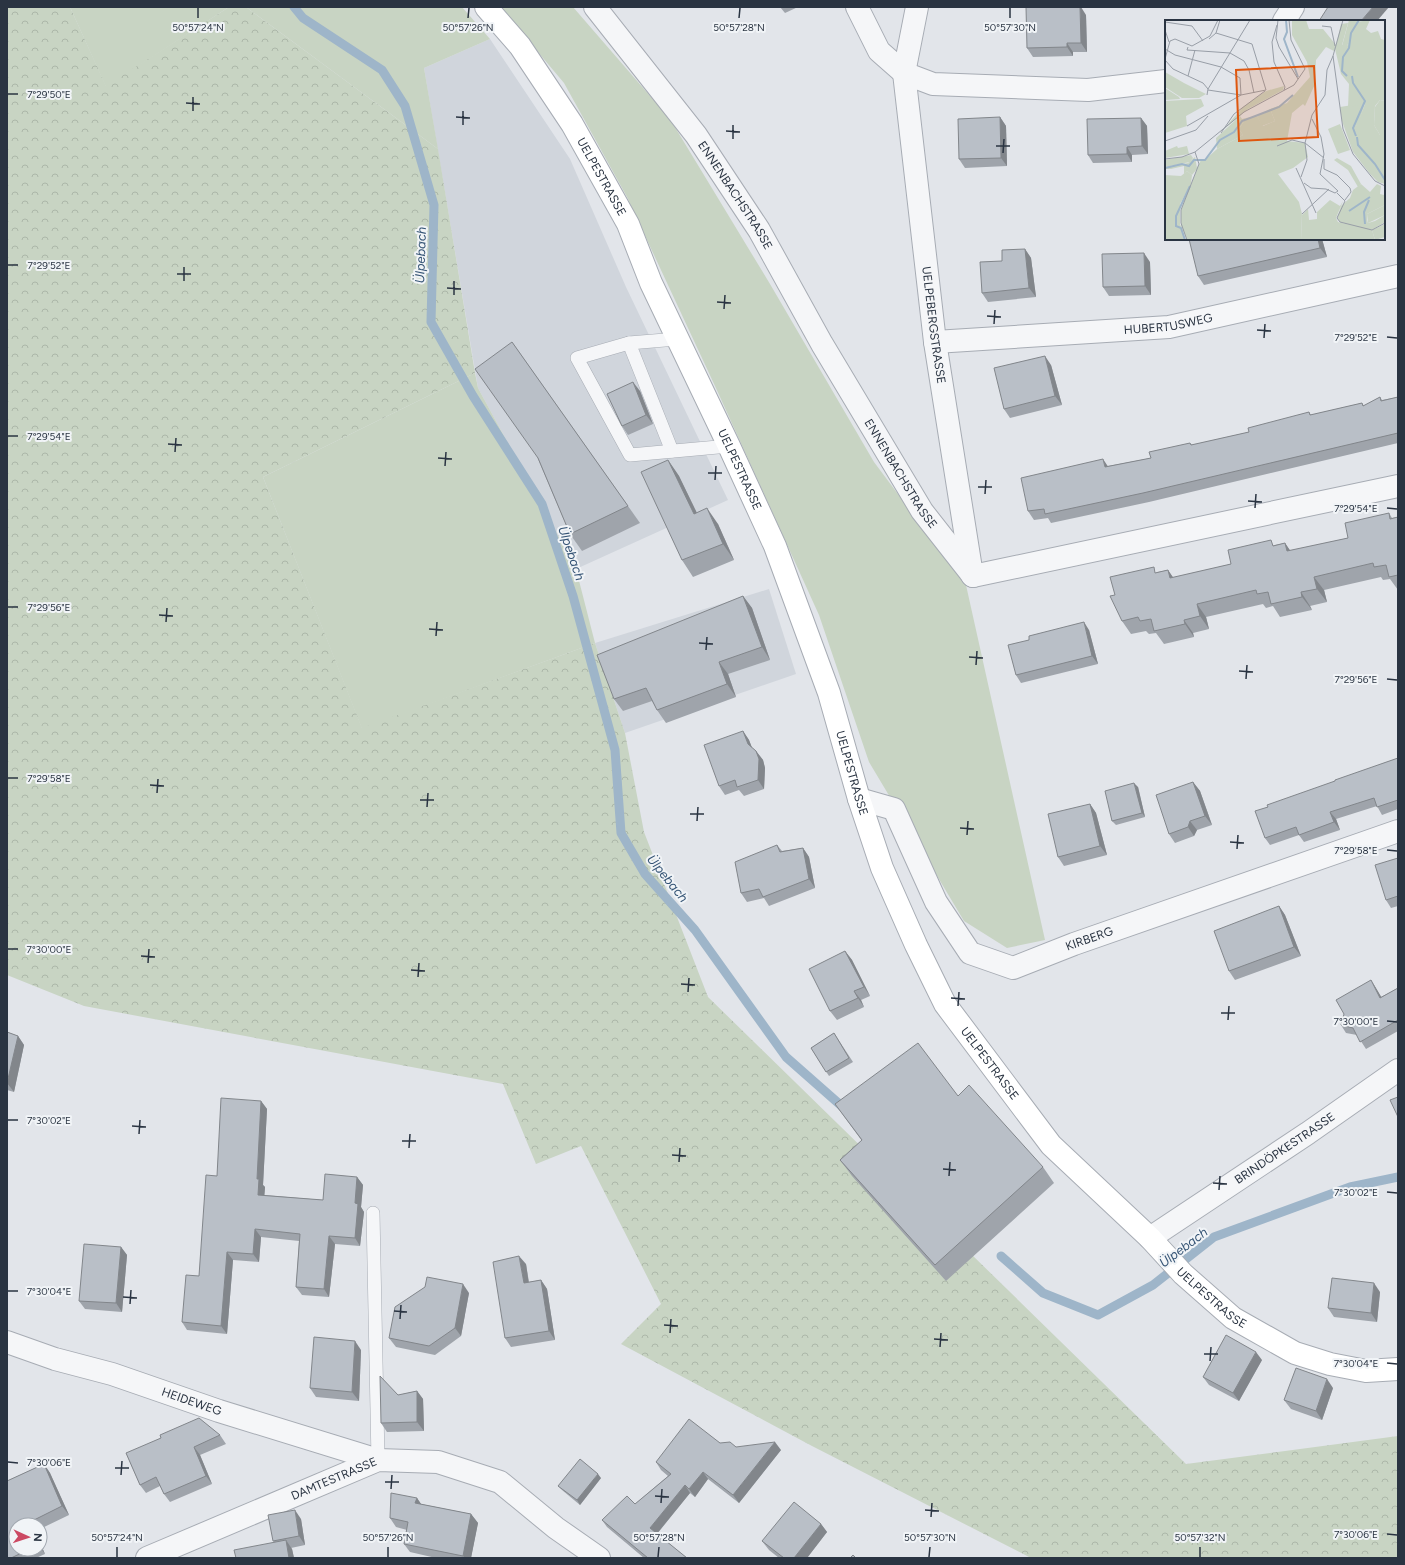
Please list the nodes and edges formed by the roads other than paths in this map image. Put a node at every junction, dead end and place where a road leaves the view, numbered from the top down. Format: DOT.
graph roads {
  1 [pos="486,7"];
  2 [pos="595,7"];
  3 [pos="857,7"];
  4 [pos="917,7"];
  5 [pos="1293,7"];
  6 [pos="1285,20"];
  7 [pos="904,73"];
  8 [pos="1165,81"];
  9 [pos="1398,276"];
  10 [pos="677,339"];
  11 [pos="935,342"];
  12 [pos="628,343"];
  13 [pos="729,446"];
  14 [pos="672,452"];
  15 [pos="1398,486"];
  16 [pos="973,576"];
  17 [pos="859,799"];
  18 [pos="1398,831"];
  19 [pos="1398,1070"];
  20 [pos="373,1213"];
  21 [pos="1157,1246"];
  22 [pos="7,1342"];
  23 [pos="1398,1369"];
  24 [pos="378,1460"];
  25 [pos="147,1558"];
  26 [pos="599,1558"];
  1 -- 10 [label="main road, UELPESTRASSE"];
  2 -- 16 [label="street, ENNENBACHSTRASSE"];
  3 -- 7 [label="street"];
  4 -- 7 [label="street, UELPEBERGSTRASSE"];
  5 -- 6 [label="street"];
  7 -- 8 [label="street"];
  7 -- 11 [label="street, UELPEBERGSTRASSE"];
  9 -- 11 [label="street, HUBERTUSWEG"];
  10 -- 12 [label="lane"];
  10 -- 13 [label="main road, UELPESTRASSE"];
  11 -- 16 [label="street, UELPEBERGSTRASSE"];
  12 -- 14 [label="lane"];
  12 -- 14 [label="lane"];
  13 -- 14 [label="lane"];
  13 -- 17 [label="main road, UELPESTRASSE"];
  15 -- 16 [label="street"];
  17 -- 18 [label="street, KIRBERG"];
  17 -- 21 [label="main road, UELPESTRASSE"];
  19 -- 21 [label="street, BRINDÖPKESTRASSE"];
  20 -- 24 [label="lane"];
  21 -- 23 [label="main road, UELPESTRASSE"];
  22 -- 24 [label="street, HEIDEWEG"];
  24 -- 25 [label="street, DAMTESTRASSE"];
  24 -- 26 [label="street, DAMTESTRASSE"];
}
